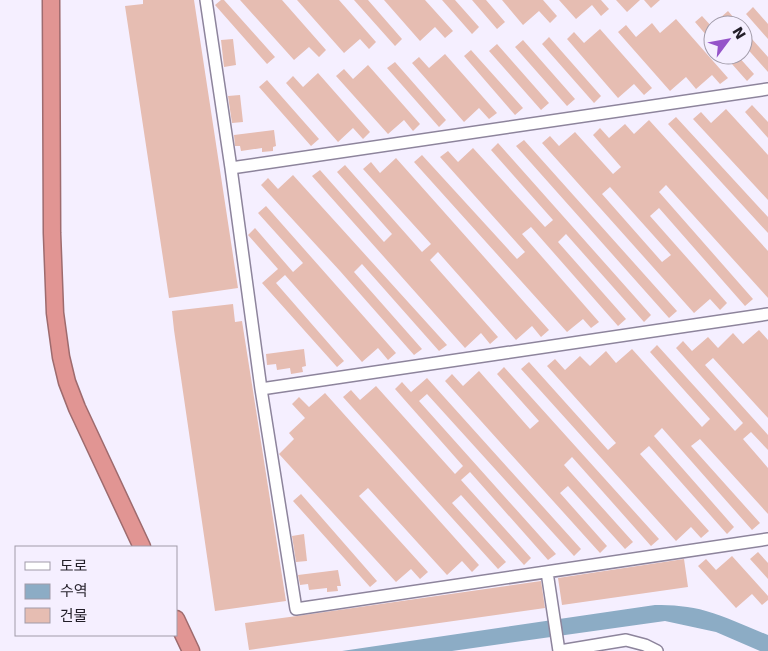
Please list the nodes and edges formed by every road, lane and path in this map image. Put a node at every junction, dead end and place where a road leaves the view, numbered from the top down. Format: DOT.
graph roads {
  1 [pos="42,0"];
  2 [pos="51,0"];
  3 [pos="206,0"];
  4 [pos="768,89"];
  5 [pos="231,168"];
  6 [pos="768,314"];
  7 [pos="261,390"];
  8 [pos="768,539"];
  9 [pos="133,546"];
  10 [pos="142,546"];
  11 [pos="547,572"];
  12 [pos="178,623"];
  13 [pos="174,636"];
  14 [pos="181,651"];
  15 [pos="191,651"];
  16 [pos="560,651"];
  17 [pos="657,651"];
  1 -- 9 [label="highway"];
  2 -- 10 [label="highway"];
  3 -- 5 [label="lane"];
  4 -- 5 [label="lane"];
  5 -- 7 [label="lane"];
  6 -- 7 [label="lane"];
  7 -- 11 [label="lane"];
  8 -- 11 [label="lane"];
  11 -- 16 [label="lane"];
  12 -- 15 [label="highway"];
  13 -- 14 [label="highway"];
  16 -- 17 [label="lane"];
}
